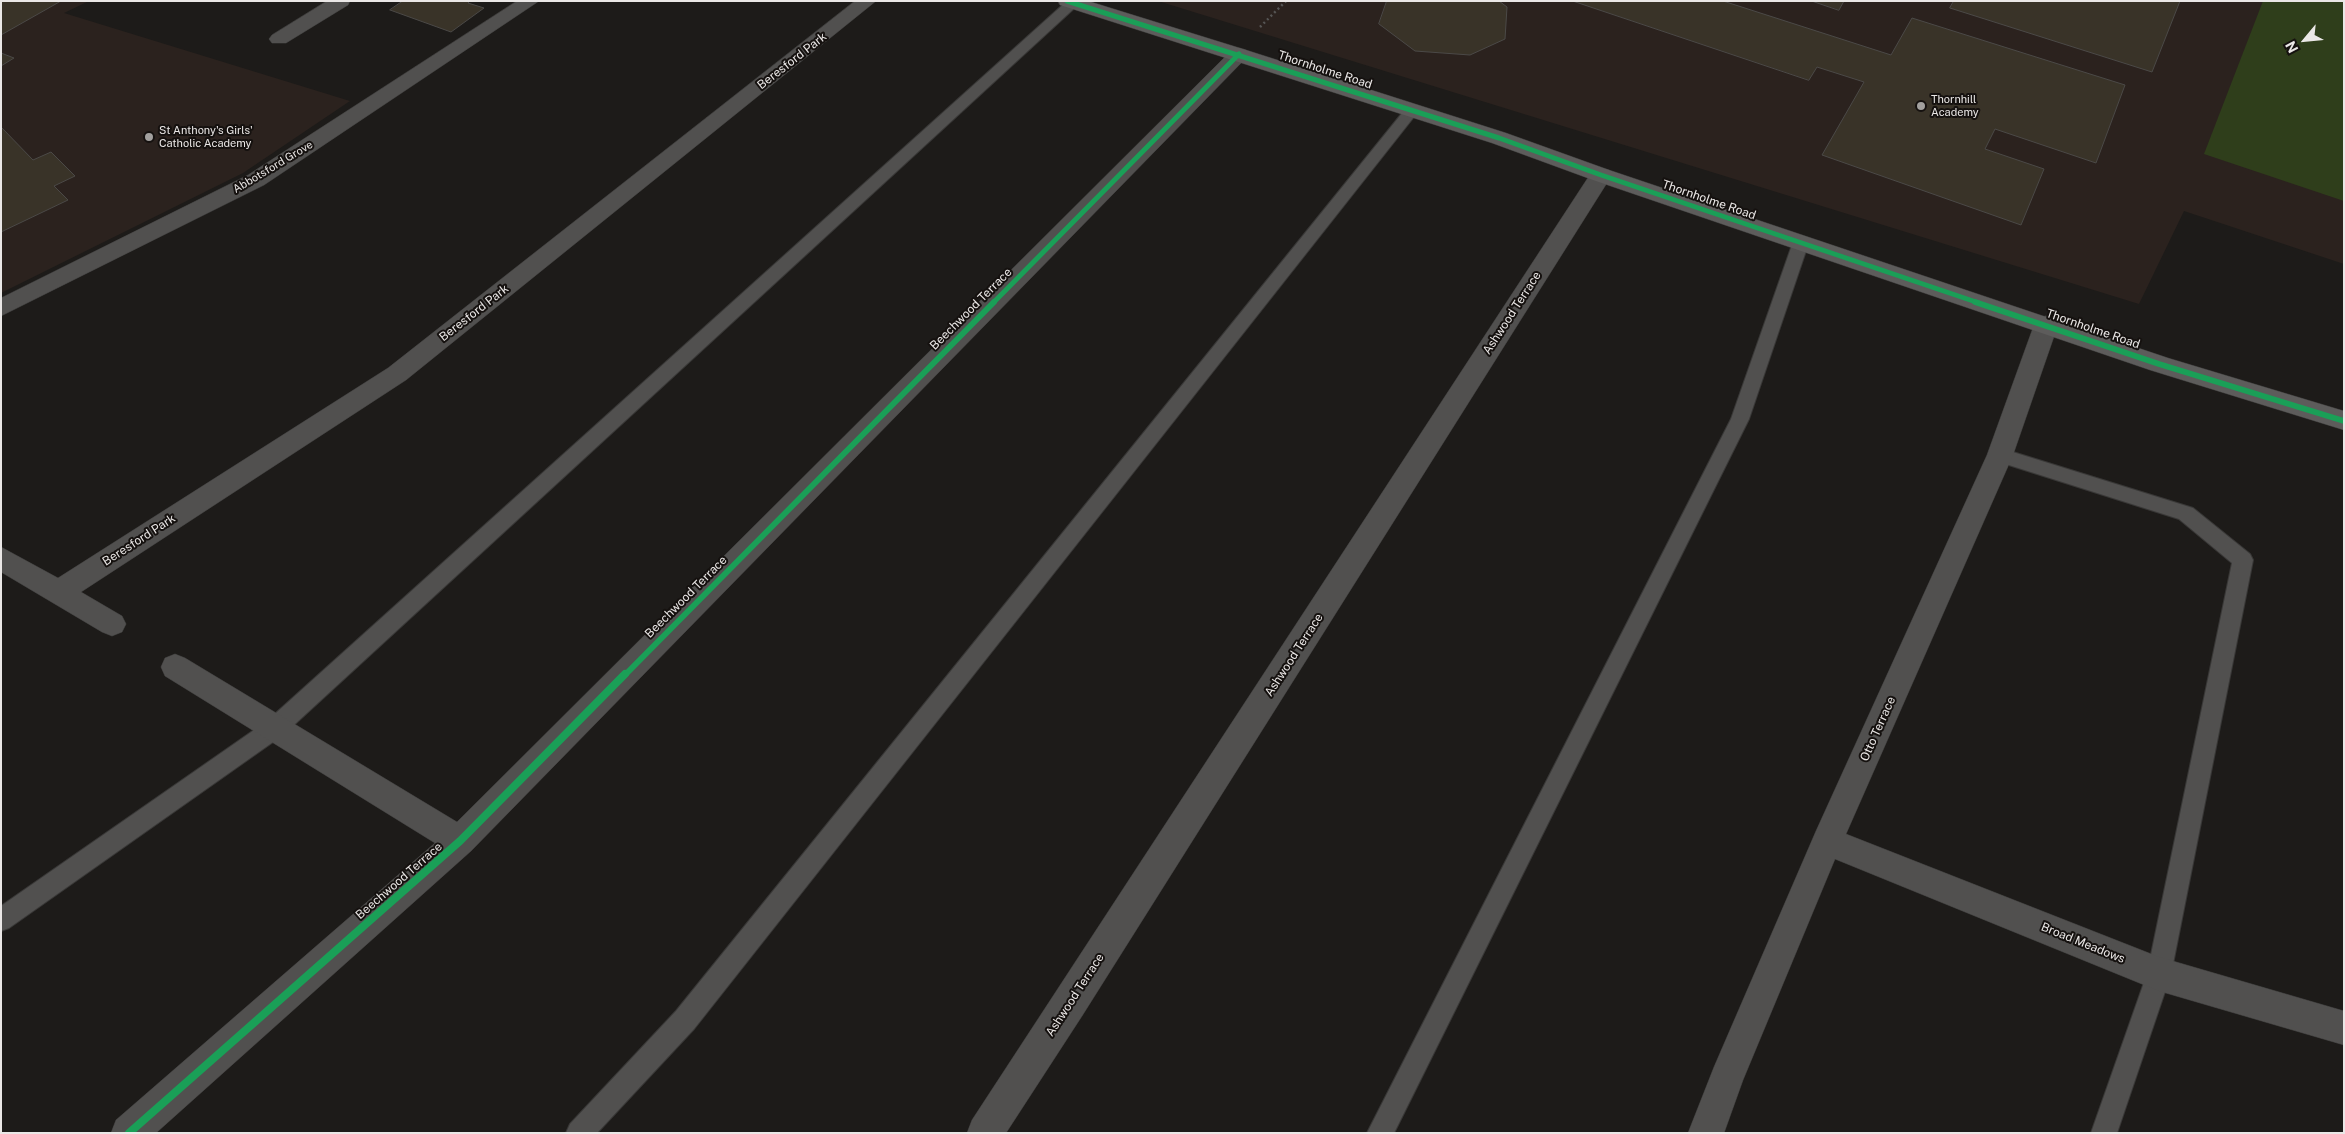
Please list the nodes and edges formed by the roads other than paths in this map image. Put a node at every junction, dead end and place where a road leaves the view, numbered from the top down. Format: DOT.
graph roads {
  1 [pos="341,1"];
  2 [pos="530,1"];
  3 [pos="867,1"];
  4 [pos="1070,2"];
  5 [pos="279,39"];
  6 [pos="1239,54"];
  7 [pos="1412,110"];
  8 [pos="1601,175"];
  9 [pos="1801,242"];
  10 [pos="1,308"];
  11 [pos="2046,325"];
  12 [pos="2344,422"];
  13 [pos="2000,455"];
  14 [pos="1,558"];
  15 [pos="58,592"];
  16 [pos="112,624"];
  17 [pos="175,667"];
  18 [pos="275,728"];
  19 [pos="1828,841"];
  20 [pos="460,842"];
  21 [pos="1,920"];
  22 [pos="2159,974"];
  23 [pos="2344,1028"];
  24 [pos="129,1133"];
  25 [pos="579,1133"];
  26 [pos="985,1133"];
  27 [pos="1380,1133"];
  28 [pos="1706,1133"];
  29 [pos="2104,1133"];
  1 -- 5 [label="street"];
  2 -- 10 [label="street, Abbotsford Grove"];
  3 -- 15 [label="street, Beresford Park"];
  4 -- 6 [label="street, Thornholme Road"];
  4 -- 18 [label="lane"];
  6 -- 7 [label="street, Thornholme Road"];
  6 -- 20 [label="street, Beechwood Terrace"];
  7 -- 8 [label="street, Thornholme Road"];
  7 -- 25 [label="lane"];
  8 -- 9 [label="street, Thornholme Road"];
  8 -- 26 [label="street, Ashwood Terrace"];
  9 -- 11 [label="street, Thornholme Road"];
  9 -- 27 [label="lane"];
  11 -- 12 [label="street, Thornholme Road"];
  11 -- 13 [label="street, Otto Terrace"];
  13 -- 19 [label="street, Otto Terrace"];
  13 -- 22 [label="lane"];
  14 -- 15 [label="street"];
  15 -- 16 [label="street"];
  17 -- 18 [label="street"];
  18 -- 20 [label="street"];
  18 -- 21 [label="lane"];
  19 -- 22 [label="street, Broad Meadows"];
  19 -- 28 [label="street, Otto Terrace"];
  20 -- 24 [label="street, Beechwood Terrace"];
  22 -- 23 [label="street, Broad Meadows"];
  22 -- 29 [label="lane"];
}
